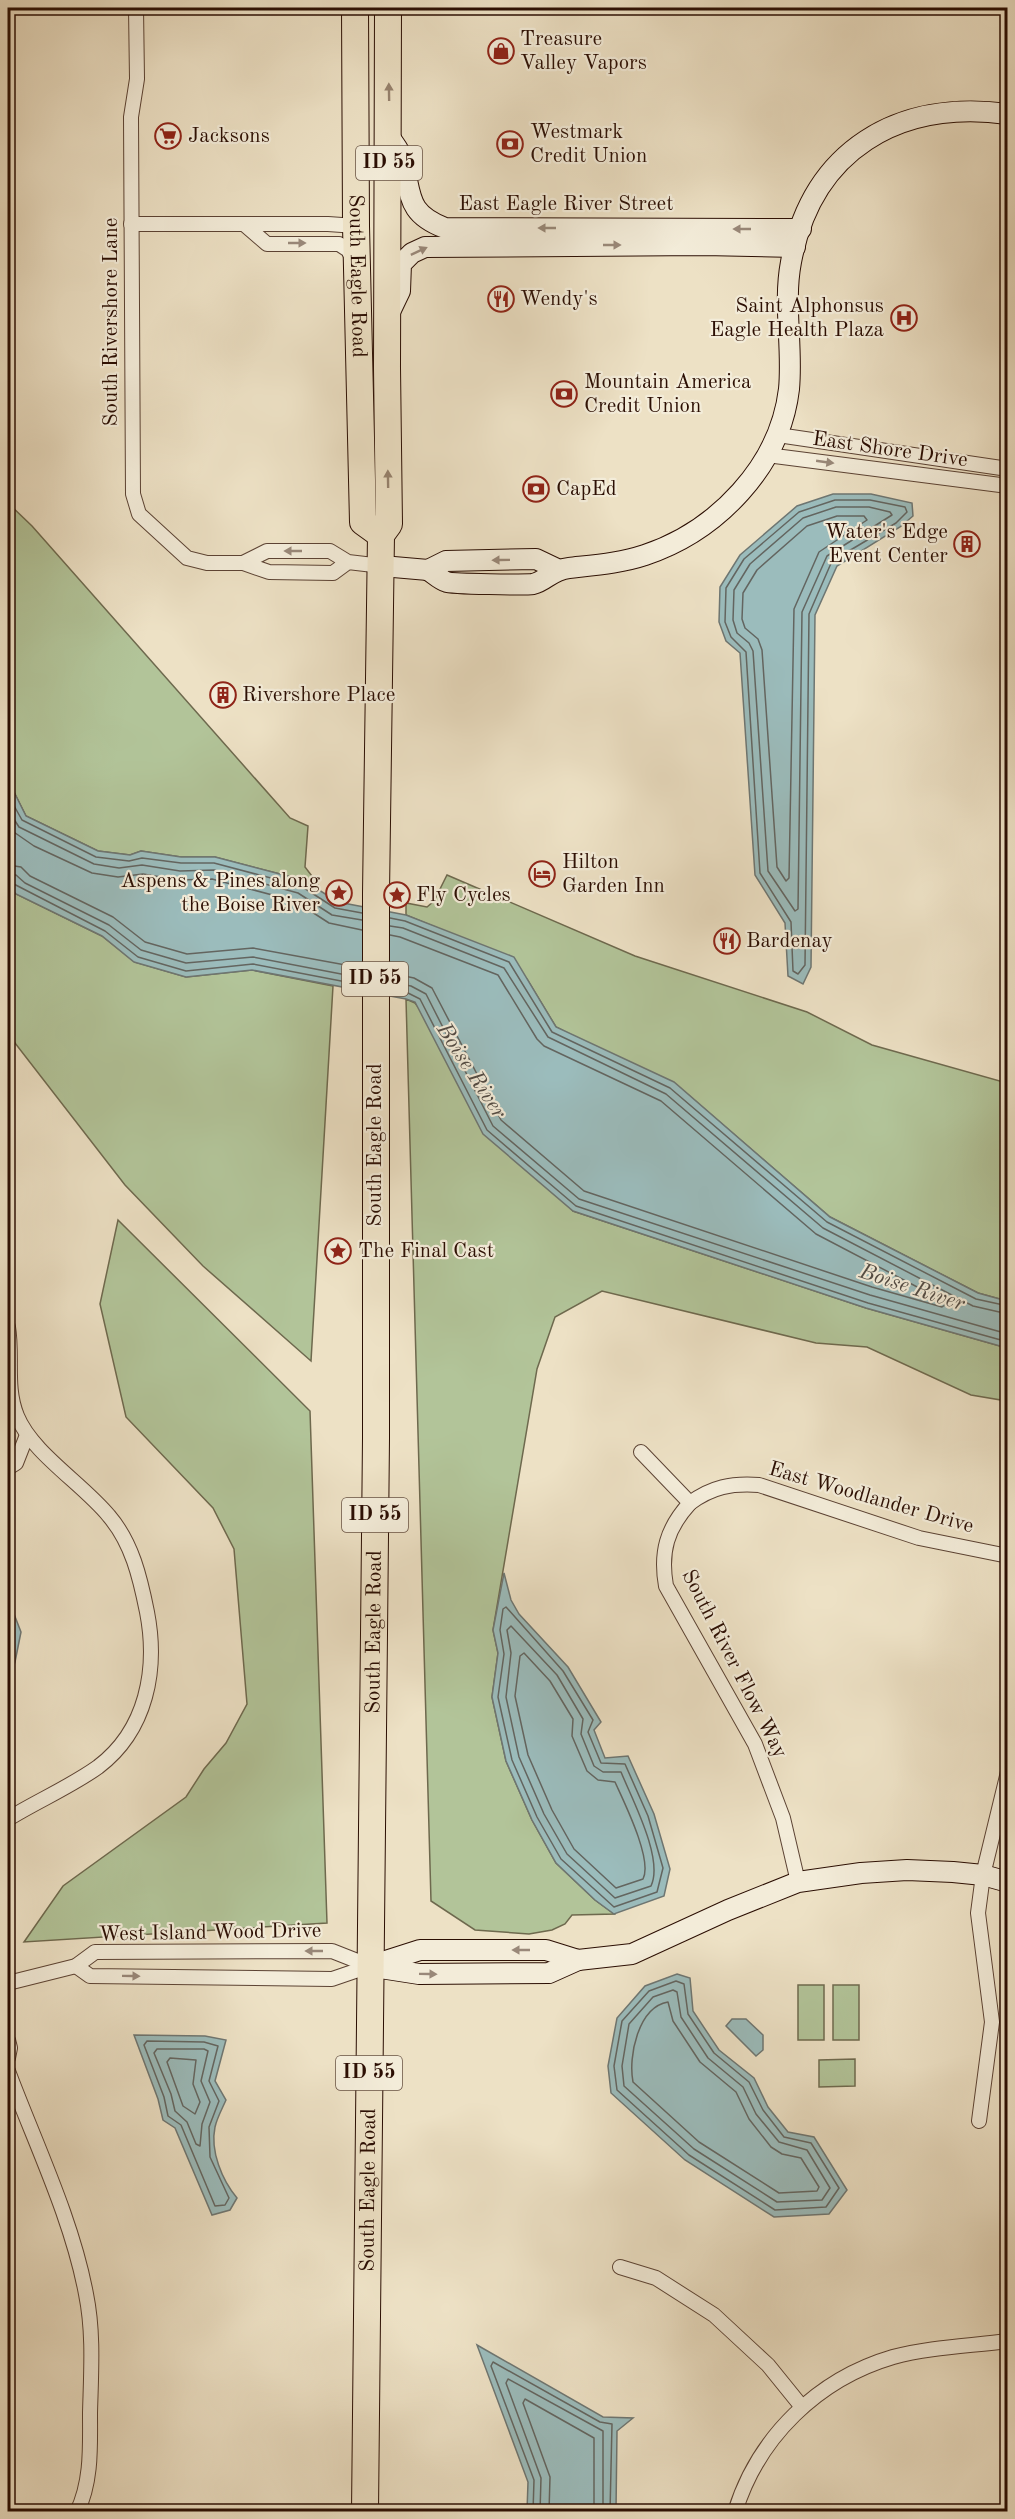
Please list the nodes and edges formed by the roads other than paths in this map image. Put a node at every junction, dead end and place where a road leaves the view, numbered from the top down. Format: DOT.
graph roads {
  1 [pos="136,8"];
  2 [pos="355,8"];
  3 [pos="388,8"];
  4 [pos="1008,114"];
  5 [pos="389,136"];
  6 [pos="131,224"];
  7 [pos="245,225"];
  8 [pos="356,226"];
  9 [pos="798,238"];
  10 [pos="357,269"];
  11 [pos="387,323"];
  12 [pos="778,435"];
  13 [pos="767,454"];
  14 [pos="1008,470"];
  15 [pos="1008,486"];
  16 [pos="381,535"];
  17 [pos="348,562"];
  18 [pos="243,563"];
  19 [pos="382,566"];
  20 [pos="8,1327"];
  21 [pos="27,1435"];
  22 [pos="641,1452"];
  23 [pos="8,1468"];
  24 [pos="690,1503"];
  25 [pos="1008,1556"];
  26 [pos="1008,1772"];
  27 [pos="8,1819"];
  28 [pos="983,1875"];
  29 [pos="1008,1881"];
  30 [pos="798,1882"];
  31 [pos="76,1966"];
  32 [pos="370,1966"];
  33 [pos="8,1983"];
  34 [pos="8,2040"];
  35 [pos="8,2058"];
  36 [pos="8,2071"];
  37 [pos="979,2121"];
  38 [pos="620,2267"];
  39 [pos="1008,2341"];
  40 [pos="802,2407"];
  41 [pos="79,2507"];
  42 [pos="365,2511"];
  43 [pos="735,2511"];
  1 -- 6 [label="street, South Rivershore Lane"];
  2 -- 8 [label="highway, South Eagle Road / ID 55"];
  5 -- 3 [label="highway, South Eagle Road / ID 55, one-way"];
  4 -- 9 [label="street"];
  9 -- 5 [label="street, East Eagle River Street, one-way"];
  5 -- 11 [label="highway, South Eagle Road / ID 55"];
  6 -- 7 [label="street"];
  6 -- 18 [label="street, South Rivershore Lane"];
  7 -- 8 [label="street"];
  7 -- 10 [label="street, one-way"];
  8 -- 10 [label="highway, South Eagle Road / ID 55"];
  8 -- 11 [label="highway"];
  11 -- 9 [label="street, East Eagle River Street, one-way"];
  9 -- 12 [label="street"];
  10 -- 16 [label="highway, South Eagle Road / ID 55"];
  16 -- 11 [label="highway, South Eagle Road / ID 55, one-way"];
  12 -- 13 [label="street"];
  12 -- 14 [label="street, East Shore Drive"];
  13 -- 15 [label="street, East Shore Drive, one-way"];
  13 -- 19 [label="street"];
  16 -- 19 [label="highway, South Eagle Road / ID 55"];
  17 -- 18 [label="street, South Rivershore Lane"];
  17 -- 18 [label="street, South Rivershore Lane, one-way"];
  17 -- 19 [label="street, South Rivershore Lane"];
  19 -- 32 [label="highway, South Eagle Road / ID 55"];
  20 -- 21 [label="street"];
  21 -- 23 [label="street"];
  21 -- 27 [label="street"];
  22 -- 24 [label="street"];
  24 -- 25 [label="street, East Woodlander Drive"];
  24 -- 30 [label="street, South River Flow Way"];
  26 -- 28 [label="street"];
  28 -- 29 [label="street"];
  28 -- 30 [label="street"];
  28 -- 37 [label="street"];
  30 -- 32 [label="street"];
  31 -- 32 [label="street, West Island Wood Drive, one-way"];
  32 -- 31 [label="street, West Island Wood Drive, one-way"];
  31 -- 33 [label="street, West Island Wood Drive"];
  32 -- 42 [label="highway, South Eagle Road / ID 55"];
  34 -- 35 [label="street"];
  36 -- 41 [label="street"];
  38 -- 40 [label="street"];
  39 -- 40 [label="street"];
  40 -- 43 [label="street"];
}
